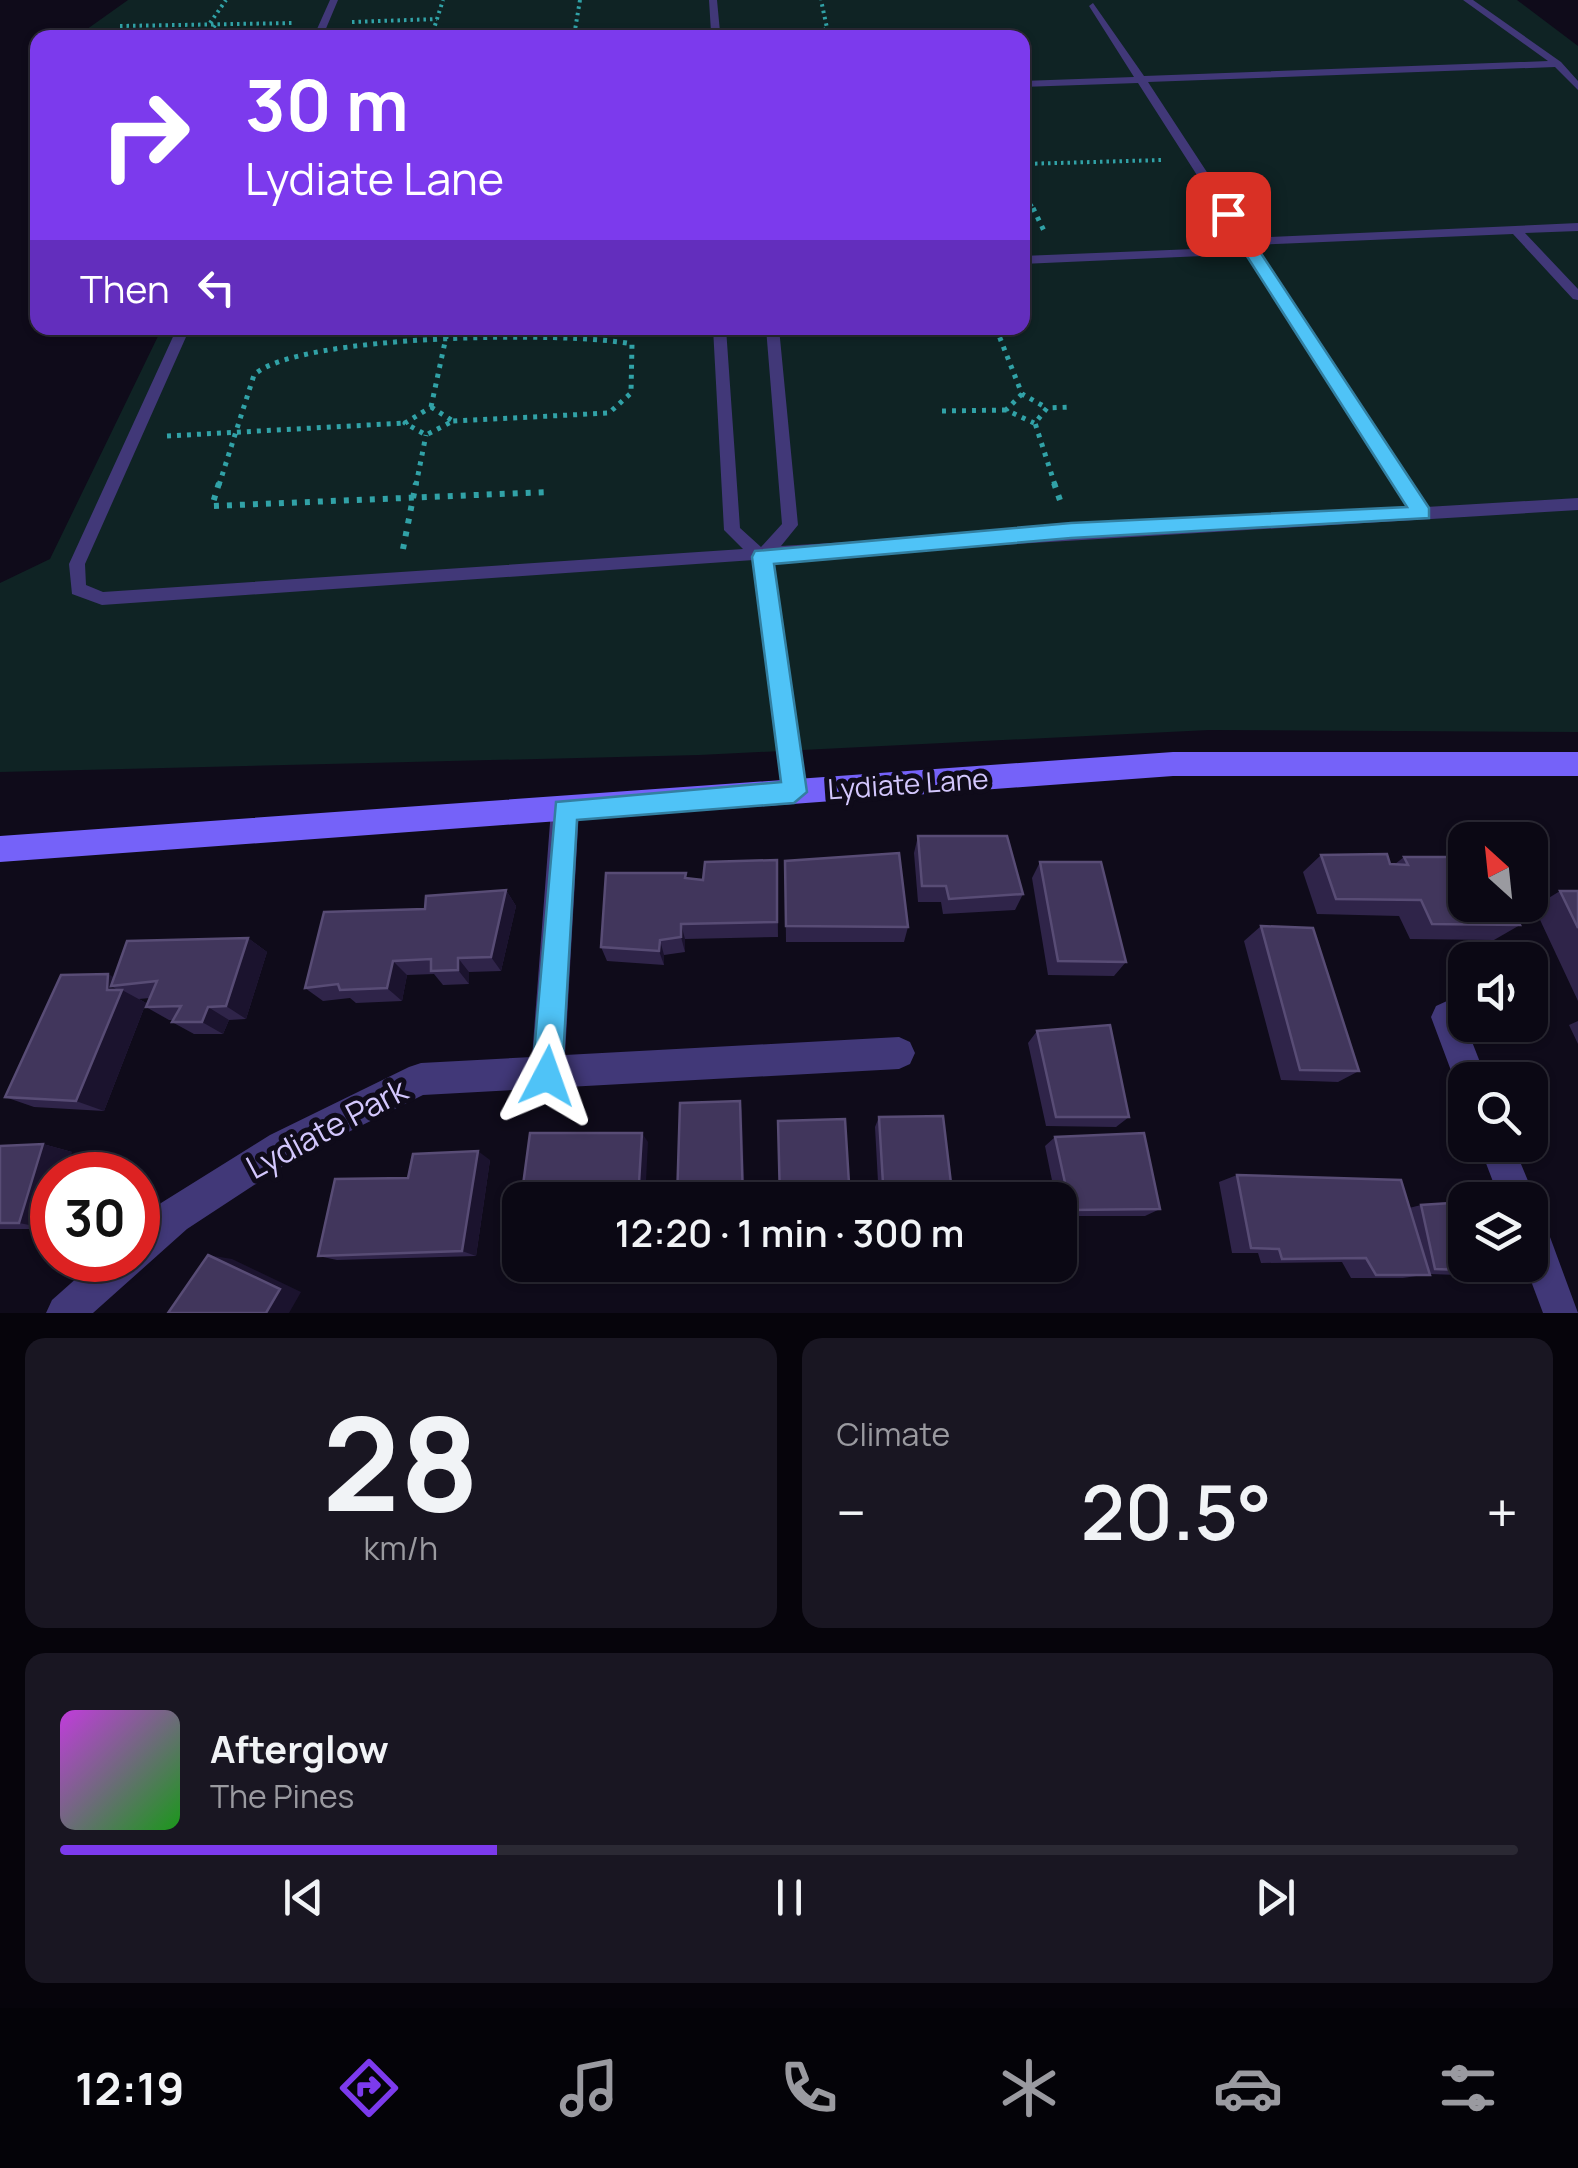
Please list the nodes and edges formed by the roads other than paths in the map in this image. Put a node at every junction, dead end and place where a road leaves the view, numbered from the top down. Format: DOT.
graph roads {
  1 [pos="334,0"];
  2 [pos="713,0"];
  3 [pos="1467,0"];
  4 [pos="1093,6"];
  5 [pos="320,30"];
  6 [pos="716,30"];
  7 [pos="1558,64"];
  8 [pos="1143,80"];
  9 [pos="1030,84"];
  10 [pos="1578,87"];
  11 [pos="1578,227"];
  12 [pos="1516,230"];
  13 [pos="1248,246"];
  14 [pos="1030,260"];
  15 [pos="1578,296"];
  16 [pos="179,335"];
  17 [pos="719,335"];
  18 [pos="773,335"];
  19 [pos="1578,504"];
  20 [pos="1422,513"];
  21 [pos="762,557"];
  22 [pos="1578,764"];
  23 [pos="794,792"];
  24 [pos="565,810"];
  25 [pos="0,849"];
  26 [pos="1447,1017"];
  27 [pos="899,1053"];
  28 [pos="1464,1062"];
  29 [pos="547,1076"];
  30 [pos="160,1229"];
  31 [pos="1548,1278"];
  32 [pos="100,1282"];
  33 [pos="65,1313"];
  34 [pos="1562,1313"];
  1 -- 5 [label="lane"];
  2 -- 6 [label="lane"];
  3 -- 7 [label="lane"];
  4 -- 8 [label="lane"];
  7 -- 8 [label="lane"];
  7 -- 10 [label="lane"];
  8 -- 9 [label="lane"];
  8 -- 13 [label="lane"];
  11 -- 12 [label="lane"];
  12 -- 13 [label="lane"];
  12 -- 15 [label="lane"];
  13 -- 14 [label="lane"];
  13 -- 20 [label="lane"];
  16 -- 21 [label="lane"];
  17 -- 21 [label="lane"];
  18 -- 21 [label="lane"];
  19 -- 20 [label="lane"];
  20 -- 21 [label="lane"];
  21 -- 23 [label="lane"];
  22 -- 23 [label="main road, Lydiate Lane"];
  23 -- 24 [label="main road, Lydiate Lane"];
  24 -- 25 [label="main road, Lydiate Lane"];
  24 -- 29 [label="street"];
  26 -- 28 [label="street"];
  27 -- 29 [label="street, Lydiate Park"];
  29 -- 30 [label="street, Lydiate Park"];
  31 -- 34 [label="street"];
  32 -- 33 [label="street"];
}
